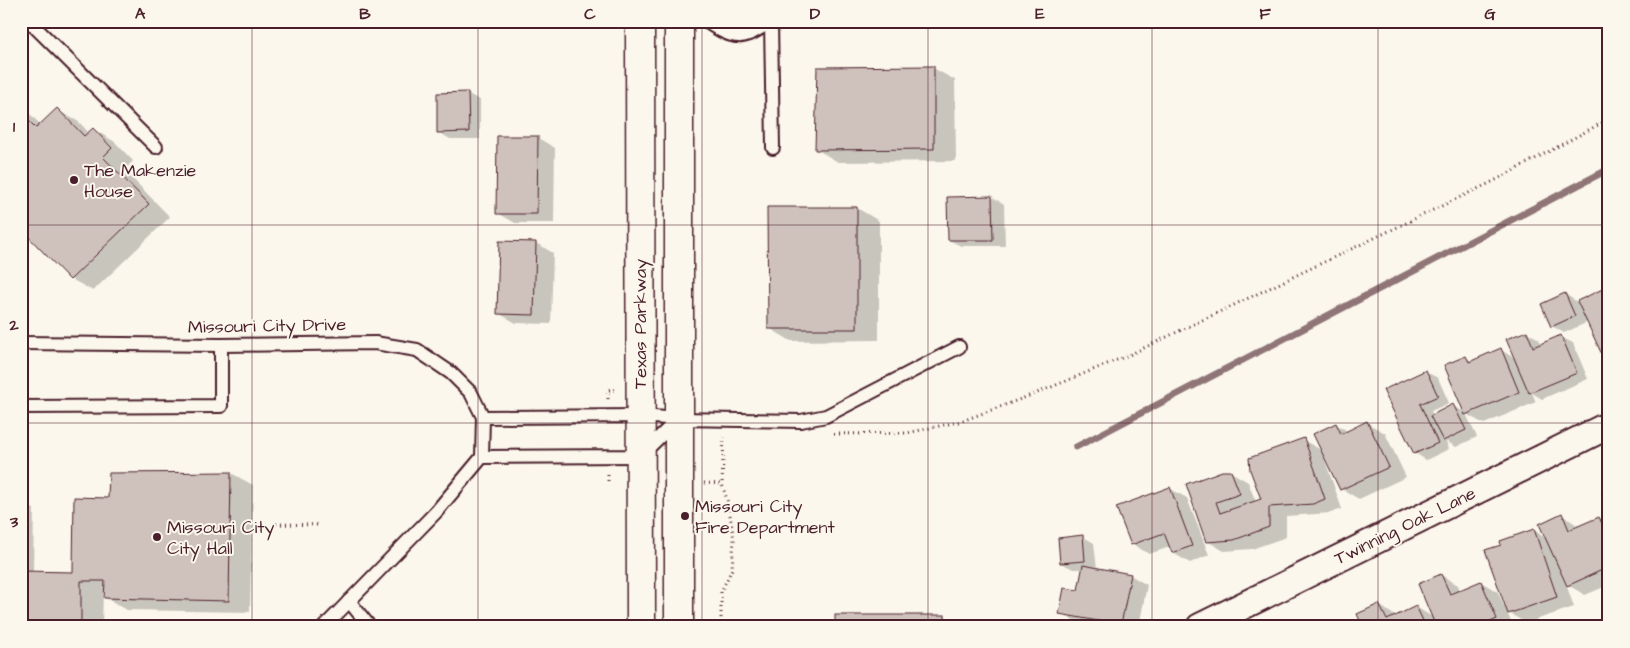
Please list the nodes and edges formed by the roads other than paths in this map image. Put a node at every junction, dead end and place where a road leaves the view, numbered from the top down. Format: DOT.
graph roads {
  1 [pos="29,21"];
  2 [pos="640,21"];
  3 [pos="770,21"];
  4 [pos="693,22"];
  5 [pos="156,147"];
  6 [pos="773,148"];
  7 [pos="21,343"];
  8 [pos="221,345"];
  9 [pos="959,347"];
  10 [pos="21,407"];
  11 [pos="640,416"];
  12 [pos="483,417"];
  13 [pos="679,419"];
  14 [pos="1609,425"];
  15 [pos="482,456"];
  16 [pos="640,456"];
  17 [pos="350,601"];
  18 [pos="324,627"];
  19 [pos="370,627"];
  20 [pos="641,627"];
  21 [pos="680,627"];
  22 [pos="1200,627"];
  1 -- 5 [label="lane"];
  2 -- 11 [label="main road, Texas Parkway"];
  3 -- 4 [label="lane"];
  3 -- 6 [label="lane"];
  4 -- 13 [label="main road"];
  7 -- 8 [label="lane, Missouri City Drive"];
  8 -- 10 [label="lane"];
  8 -- 12 [label="lane, Missouri City Drive"];
  9 -- 13 [label="lane"];
  11 -- 12 [label="lane"];
  11 -- 13 [label="lane"];
  11 -- 16 [label="main road, Texas Parkway"];
  12 -- 15 [label="lane, Missouri City Drive"];
  13 -- 16 [label="lane"];
  13 -- 21 [label="main road"];
  14 -- 22 [label="street, Twinning Oak Lane"];
  15 -- 16 [label="lane"];
  15 -- 17 [label="lane"];
  16 -- 20 [label="main road, Texas Parkway"];
  17 -- 18 [label="lane"];
  17 -- 19 [label="lane"];
}
